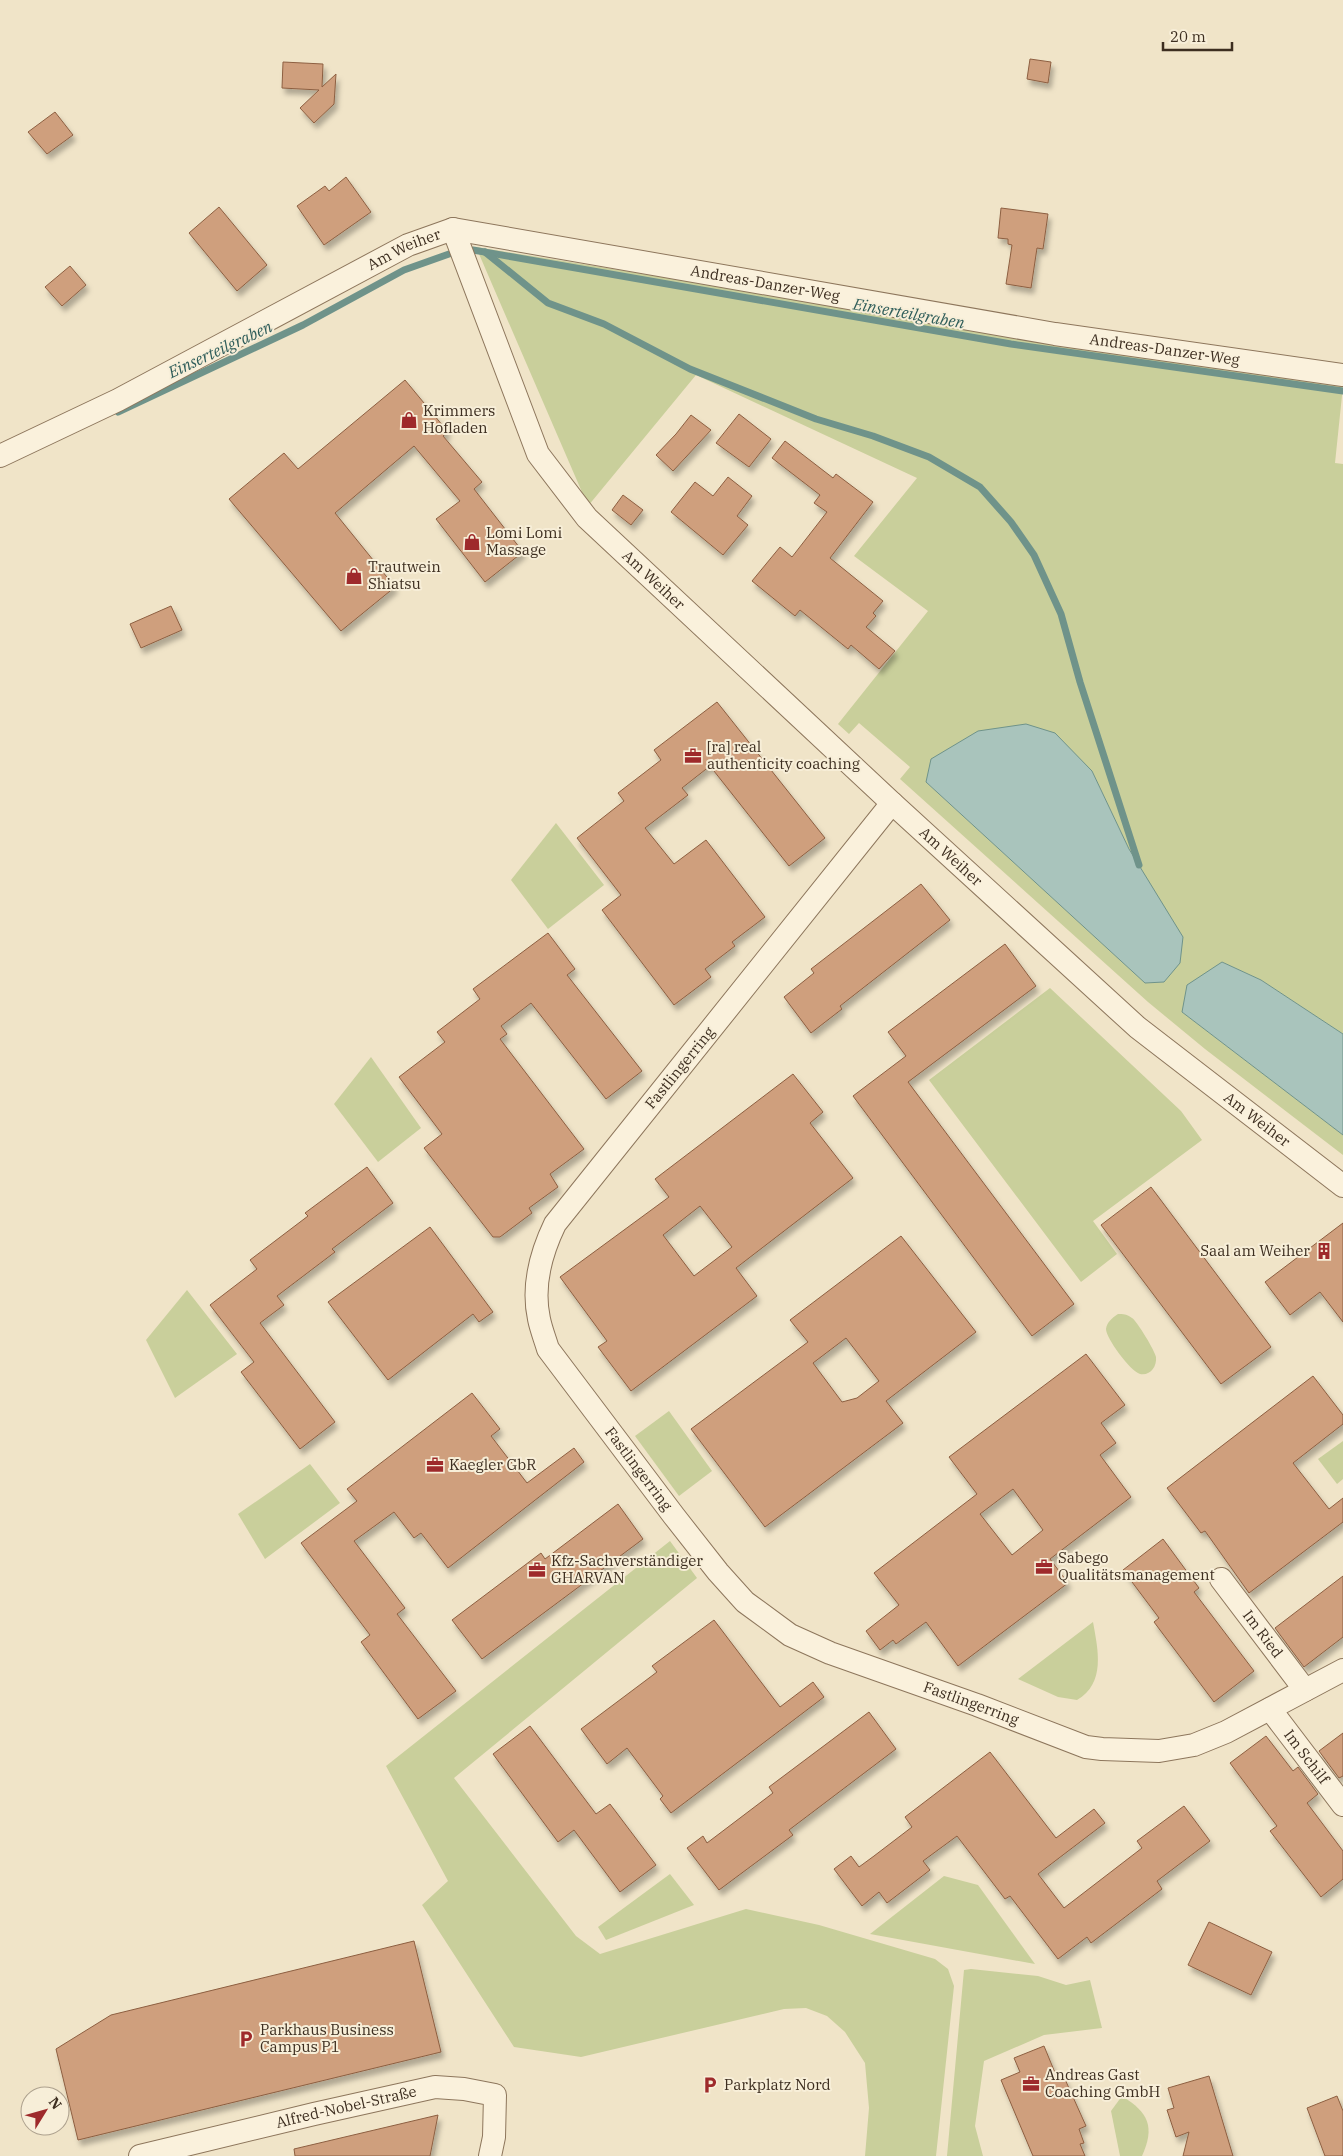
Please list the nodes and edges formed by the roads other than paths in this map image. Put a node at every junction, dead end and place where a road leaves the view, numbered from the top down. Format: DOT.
graph roads {
  1 [pos="453,230"];
  2 [pos="1343,375"];
  3 [pos="0,456"];
  4 [pos="892,803"];
  5 [pos="1343,1186"];
  6 [pos="1221,1578"];
  7 [pos="1343,1670"];
  8 [pos="1305,1690"];
  9 [pos="1270,1709"];
  10 [pos="1343,1805"];
  11 [pos="140,2156"];
  12 [pos="490,2156"];
  1 -- 2 [label="street, Andreas-Danzer-Weg"];
  1 -- 3 [label="street, Am Weiher"];
  1 -- 4 [label="street, Am Weiher"];
  4 -- 5 [label="street, Am Weiher"];
  4 -- 9 [label="street, Fastlingerring"];
  6 -- 8 [label="street, Im Ried"];
  7 -- 8 [label="street, Fastlingerring"];
  8 -- 9 [label="street, Fastlingerring"];
  9 -- 10 [label="street, Im Schilf"];
  11 -- 12 [label="street, Alfred-Nobel-Straße"];
}
